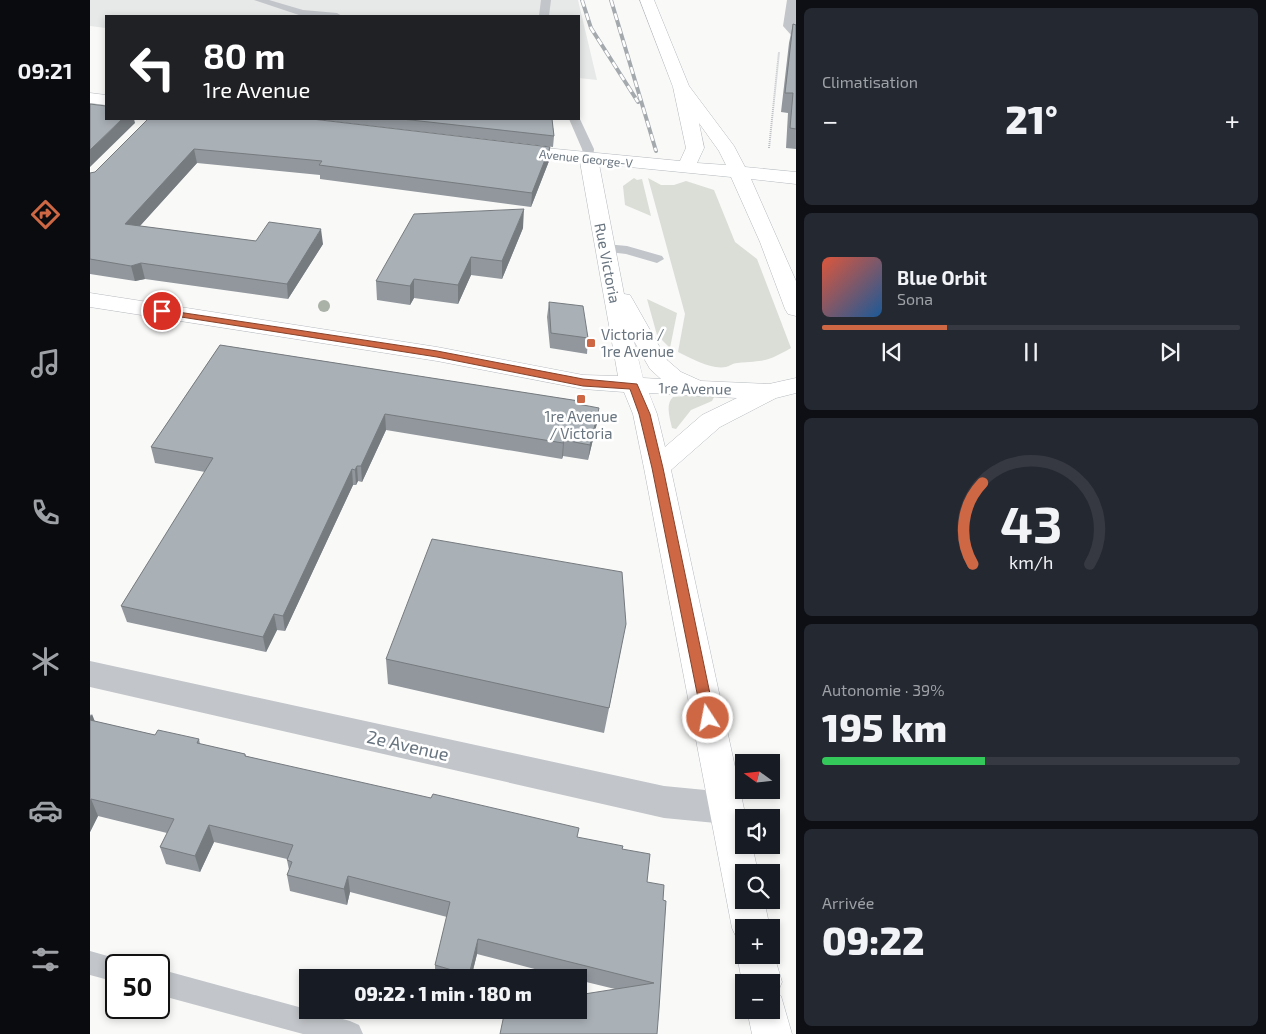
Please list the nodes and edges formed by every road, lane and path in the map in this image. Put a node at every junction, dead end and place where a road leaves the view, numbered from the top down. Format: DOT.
graph roads {
  1 [pos="259,0"];
  2 [pos="546,0"];
  3 [pos="647,0"];
  4 [pos="794,0"];
  5 [pos="325,15"];
  6 [pos="544,15"];
  7 [pos="796,32"];
  8 [pos="780,43"];
  9 [pos="681,87"];
  10 [pos="90,98"];
  11 [pos="105,100"];
  12 [pos="575,120"];
  13 [pos="500,148"];
  14 [pos="769,150"];
  15 [pos="589,159"];
  16 [pos="686,167"];
  17 [pos="738,170"];
  18 [pos="796,178"];
  19 [pos="606,248"];
  20 [pos="657,259"];
  21 [pos="613,286"];
  22 [pos="90,300"];
  23 [pos="796,309"];
  24 [pos="796,385"];
  25 [pos="634,386"];
  26 [pos="697,387"];
  27 [pos="769,392"];
  28 [pos="657,468"];
  29 [pos="90,674"];
  30 [pos="726,808"];
  31 [pos="738,864"];
  32 [pos="90,963"];
  33 [pos="105,967"];
  34 [pos="170,986"];
  35 [pos="770,1019"];
  36 [pos="300,1028"];
  37 [pos="350,1034"];
  38 [pos="772,1034"];
  1 -- 5 [label="lane"];
  2 -- 6 [label="lane"];
  3 -- 9 [label="main road"];
  4 -- 7 [label="street"];
  8 -- 14 [label="path"];
  9 -- 16 [label="main road"];
  9 -- 17 [label="main road"];
  10 -- 11 [label="main road"];
  12 -- 15 [label="lane"];
  13 -- 15 [label="main road, Avenue George-V"];
  15 -- 16 [label="main road, Avenue George-V"];
  15 -- 19 [label="main road, Rue Victoria"];
  16 -- 17 [label="main road, Avenue George-V"];
  17 -- 18 [label="main road, Avenue George-V"];
  17 -- 23 [label="main road"];
  19 -- 20 [label="lane"];
  19 -- 21 [label="main road, Rue Victoria"];
  21 -- 25 [label="main road, Rue Victoria"];
  21 -- 26 [label="main road"];
  22 -- 25 [label="main road, 1re Avenue"];
  24 -- 27 [label="main road, 1re Avenue"];
  25 -- 26 [label="main road, 1re Avenue"];
  25 -- 28 [label="main road, Rue Victoria"];
  26 -- 27 [label="main road, 1re Avenue"];
  27 -- 28 [label="main road"];
  28 -- 30 [label="main road, Rue Victoria"];
  29 -- 30 [label="street, 2e Avenue"];
  30 -- 31 [label="main road, Rue Victoria"];
  32 -- 33 [label="lane"];
  34 -- 36 [label="lane"];
  35 -- 38 [label="main road"];
  36 -- 37 [label="lane"];
}
